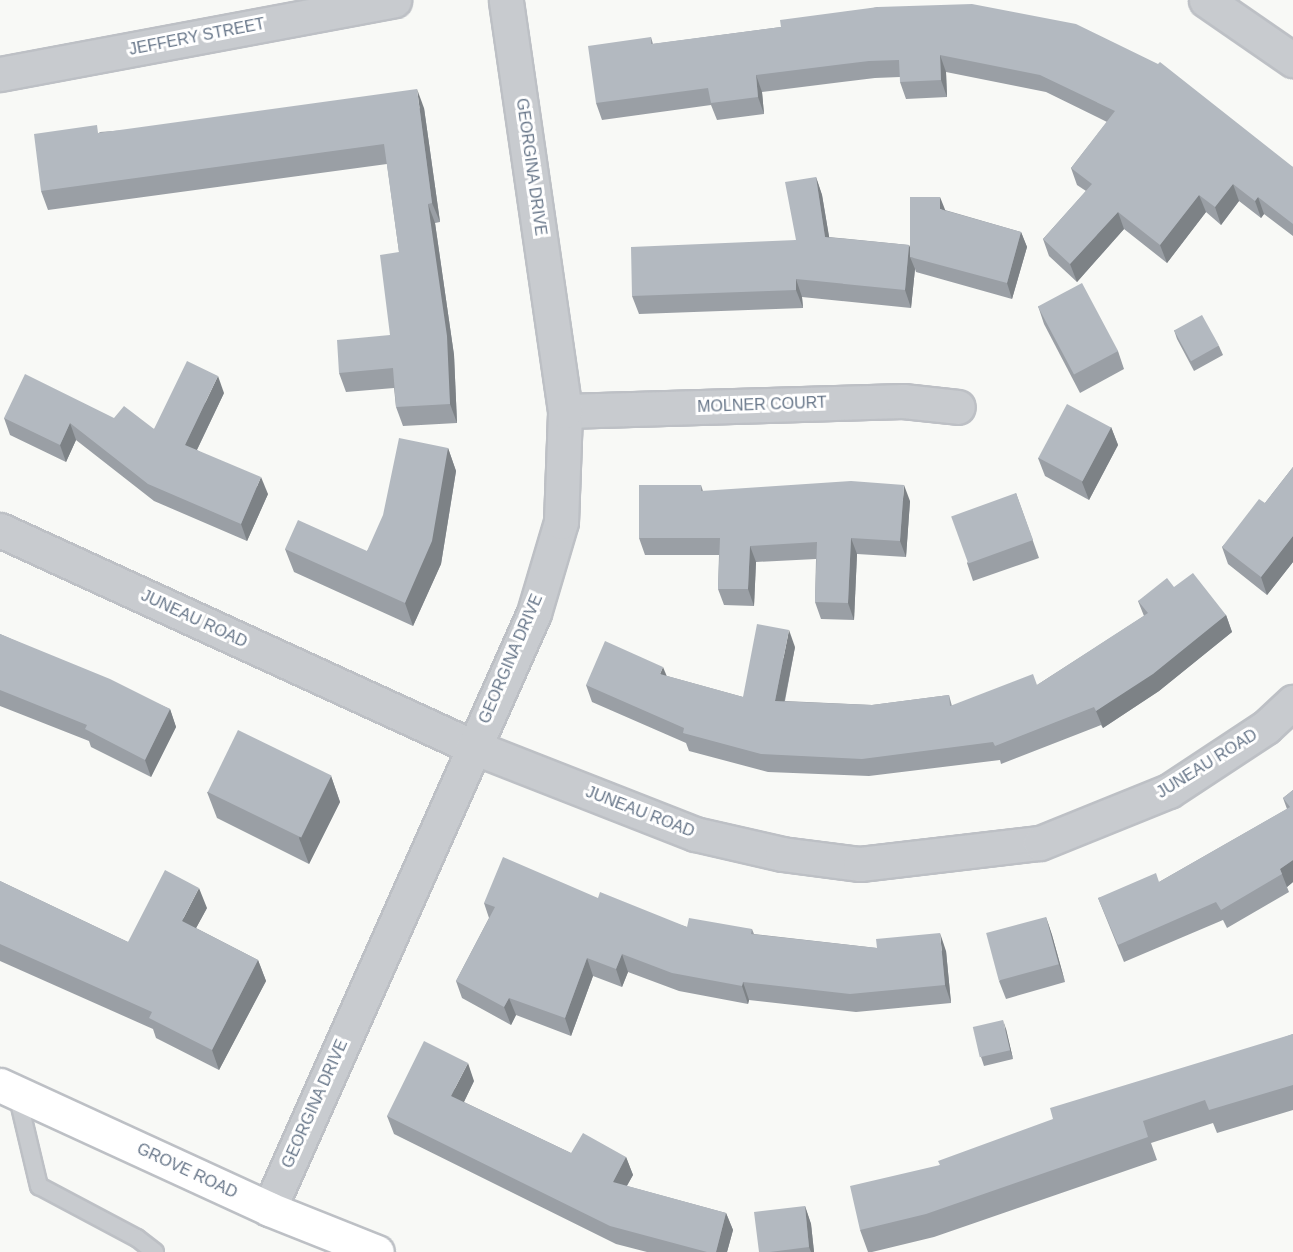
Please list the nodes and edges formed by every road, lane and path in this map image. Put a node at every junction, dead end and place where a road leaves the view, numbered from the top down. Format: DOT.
graph roads {
  1 [pos="394,0"];
  2 [pos="506,0"];
  3 [pos="1206,0"];
  4 [pos="1293,60"];
  5 [pos="0,74"];
  6 [pos="958,407"];
  7 [pos="565,411"];
  8 [pos="0,530"];
  9 [pos="1293,702"];
  10 [pos="474,747"];
  11 [pos="9,1089"];
  12 [pos="269,1209"];
  13 [pos="155,1252"];
  14 [pos="377,1252"];
  1 -- 5 [label="street, JEFFERY STREET"];
  2 -- 7 [label="street, GEORGINA DRIVE"];
  3 -- 4 [label="street"];
  6 -- 7 [label="street, MOLNER COURT"];
  7 -- 10 [label="street, GEORGINA DRIVE"];
  8 -- 10 [label="street, JUNEAU ROAD"];
  9 -- 10 [label="street, JUNEAU ROAD"];
  10 -- 12 [label="street, GEORGINA DRIVE"];
  11 -- 12 [label="main road, GROVE ROAD"];
  11 -- 13 [label="lane"];
  12 -- 14 [label="main road, GROVE ROAD"];
}
